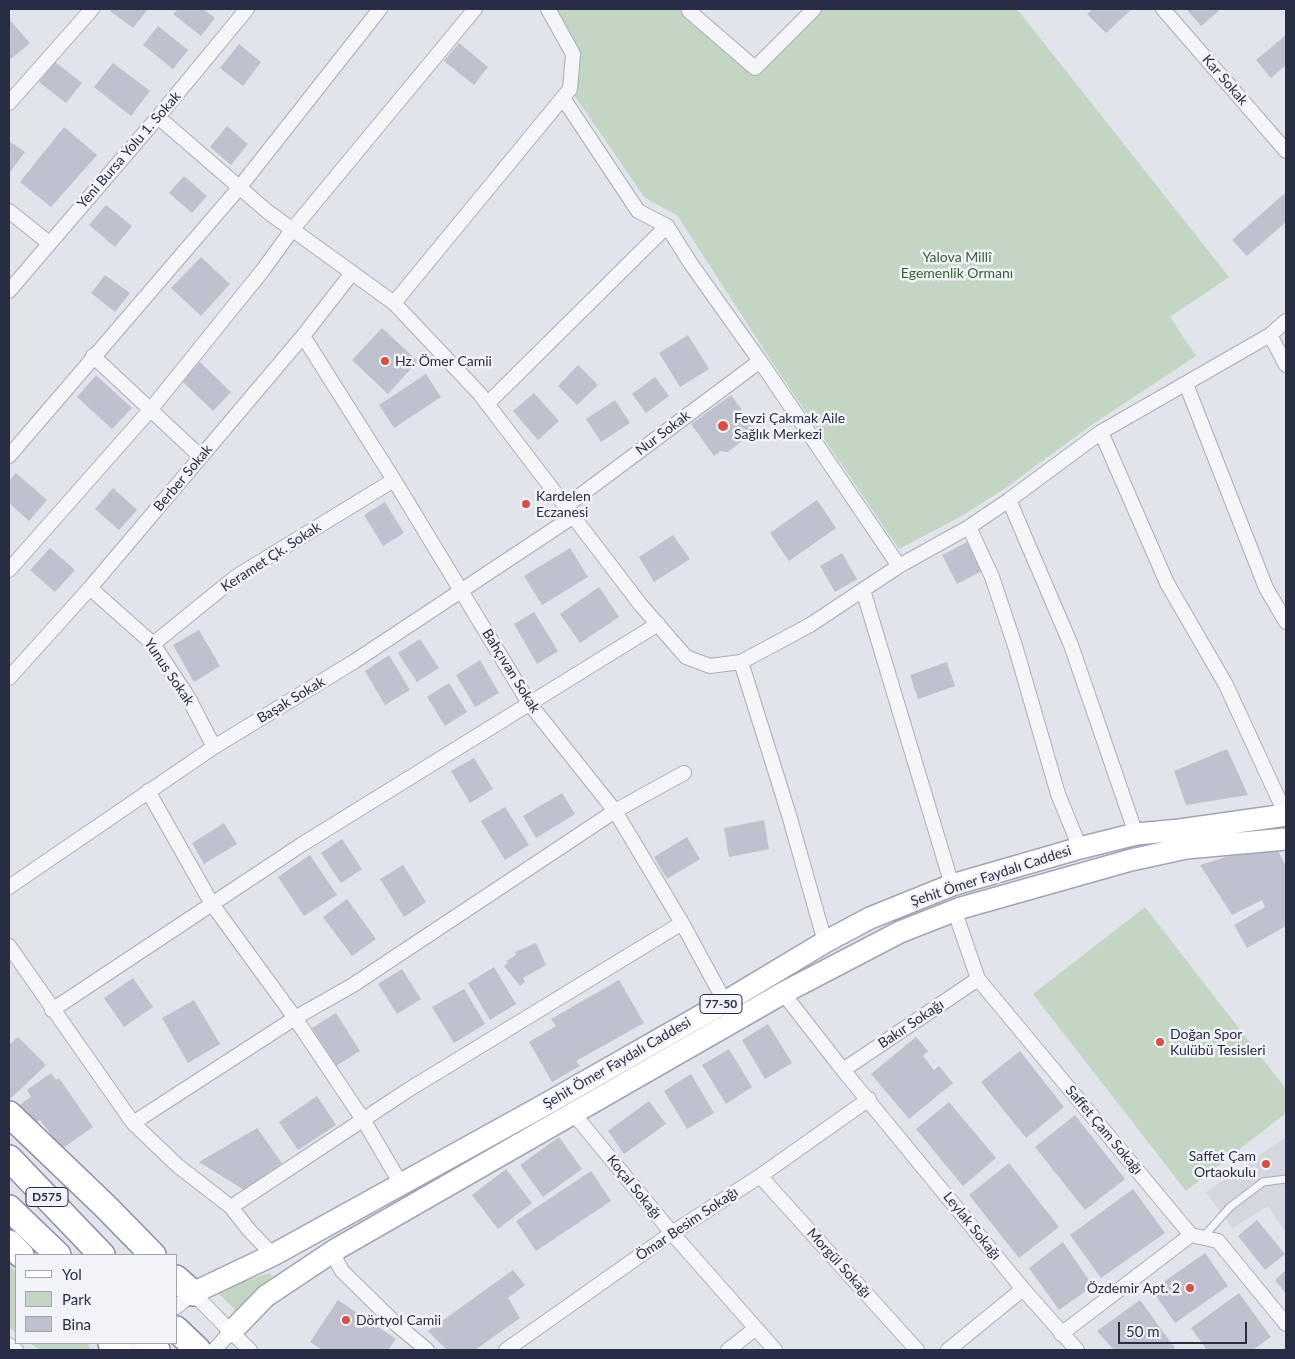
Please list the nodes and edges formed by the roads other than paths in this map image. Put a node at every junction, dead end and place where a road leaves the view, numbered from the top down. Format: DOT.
graph roads {
  1 [pos="92,9"];
  2 [pos="247,9"];
  3 [pos="380,9"];
  4 [pos="475,9"];
  5 [pos="548,9"];
  6 [pos="690,9"];
  7 [pos="814,9"];
  8 [pos="1163,9"];
  9 [pos="563,98"];
  10 [pos="9,103"];
  11 [pos="158,117"];
  12 [pos="1286,151"];
  13 [pos="239,188"];
  14 [pos="9,211"];
  15 [pos="667,226"];
  16 [pos="292,230"];
  17 [pos="49,243"];
  18 [pos="352,273"];
  19 [pos="9,291"];
  20 [pos="394,303"];
  21 [pos="1286,321"];
  22 [pos="1270,335"];
  23 [pos="303,336"];
  24 [pos="93,356"];
  25 [pos="760,360"];
  26 [pos="1286,365"];
  27 [pos="1186,384"];
  28 [pos="487,404"];
  29 [pos="151,409"];
  30 [pos="1101,432"];
  31 [pos="9,456"];
  32 [pos="201,457"];
  33 [pos="394,480"];
  34 [pos="1009,500"];
  35 [pos="570,511"];
  36 [pos="969,527"];
  37 [pos="900,566"];
  38 [pos="9,570"];
  39 [pos="90,588"];
  40 [pos="460,590"];
  41 [pos="863,590"];
  42 [pos="1286,622"];
  43 [pos="658,624"];
  44 [pos="153,644"];
  45 [pos="741,662"];
  46 [pos="10,675"];
  47 [pos="529,703"];
  48 [pos="214,747"];
  49 [pos="684,773"];
  50 [pos="148,791"];
  51 [pos="614,811"];
  52 [pos="1286,815"];
  53 [pos="1136,834"];
  54 [pos="1286,839"];
  55 [pos="1080,848"];
  56 [pos="952,885"];
  57 [pos="9,887"];
  58 [pos="212,904"];
  59 [pos="961,908"];
  60 [pos="682,922"];
  61 [pos="825,942"];
  62 [pos="9,946"];
  63 [pos="978,979"];
  64 [pos="783,993"];
  65 [pos="725,1002"];
  66 [pos="52,1010"];
  67 [pos="295,1018"];
  68 [pos="843,1070"];
  69 [pos="869,1099"];
  70 [pos="574,1113"];
  71 [pos="9,1114"];
  72 [pos="364,1121"];
  73 [pos="132,1123"];
  74 [pos="9,1158"];
  75 [pos="760,1176"];
  76 [pos="1286,1179"];
  77 [pos="400,1184"];
  78 [pos="231,1206"];
  79 [pos="9,1208"];
  80 [pos="672,1233"];
  81 [pos="1196,1236"];
  82 [pos="9,1243"];
  83 [pos="335,1250"];
  84 [pos="20,1254"];
  85 [pos="57,1254"];
  86 [pos="101,1254"];
  87 [pos="152,1254"];
  88 [pos="273,1255"];
  89 [pos="1023,1289"];
  90 [pos="182,1293"];
  91 [pos="1286,1324"];
  92 [pos="756,1328"];
  93 [pos="178,1332"];
  94 [pos="231,1332"];
  95 [pos="1061,1334"];
  96 [pos="9,1345"];
  97 [pos="16,1350"];
  98 [pos="198,1350"];
  99 [pos="214,1350"];
  100 [pos="250,1350"];
  101 [pos="427,1350"];
  102 [pos="506,1350"];
  103 [pos="728,1350"];
  104 [pos="775,1350"];
  105 [pos="917,1350"];
  106 [pos="948,1350"];
  107 [pos="1077,1350"];
  1 -- 10 [label="street"];
  2 -- 11 [label="street, Yeni Bursa Yolu 1. Sokak"];
  3 -- 13 [label="street"];
  4 -- 16 [label="street"];
  5 -- 9 [label="street"];
  6 -- 7 [label="street"];
  8 -- 12 [label="street, Kar Sokak"];
  9 -- 15 [label="street"];
  9 -- 20 [label="street"];
  11 -- 13 [label="street"];
  11 -- 17 [label="street, Yeni Bursa Yolu 1. Sokak"];
  13 -- 16 [label="street"];
  13 -- 24 [label="street"];
  14 -- 17 [label="street"];
  15 -- 25 [label="street"];
  15 -- 28 [label="street"];
  16 -- 18 [label="street"];
  16 -- 29 [label="street"];
  17 -- 19 [label="street, Yeni Bursa Yolu 1. Sokak"];
  18 -- 20 [label="street"];
  18 -- 23 [label="street, Berber Sokak"];
  20 -- 28 [label="street"];
  21 -- 22 [label="street"];
  22 -- 26 [label="street"];
  22 -- 27 [label="street"];
  23 -- 32 [label="street, Berber Sokak"];
  23 -- 33 [label="street, Bahçıvan Sokak"];
  24 -- 29 [label="street"];
  24 -- 31 [label="street"];
  25 -- 35 [label="street, Nur Sokak"];
  25 -- 37 [label="street"];
  27 -- 30 [label="street"];
  27 -- 42 [label="street"];
  28 -- 35 [label="street"];
  29 -- 32 [label="street"];
  29 -- 38 [label="street"];
  30 -- 34 [label="street"];
  30 -- 52 [label="street"];
  32 -- 39 [label="street, Berber Sokak"];
  33 -- 40 [label="street, Bahçıvan Sokak"];
  33 -- 44 [label="street, Keramet Çk. Sokak"];
  34 -- 36 [label="street"];
  34 -- 53 [label="street"];
  35 -- 40 [label="street, Başak Sokak"];
  35 -- 43 [label="street"];
  36 -- 37 [label="street"];
  36 -- 55 [label="street"];
  37 -- 41 [label="street"];
  39 -- 44 [label="street, Yunus Sokak"];
  39 -- 46 [label="street, Berber Sokak"];
  40 -- 47 [label="street, Bahçıvan Sokak"];
  40 -- 48 [label="street, Başak Sokak"];
  41 -- 45 [label="street"];
  41 -- 56 [label="street"];
  43 -- 45 [label="street"];
  43 -- 47 [label="street"];
  44 -- 48 [label="street, Yunus Sokak"];
  45 -- 61 [label="street"];
  47 -- 51 [label="street, Bahçıvan Sokak"];
  47 -- 58 [label="street"];
  48 -- 50 [label="street, Başak Sokak"];
  49 -- 51 [label="street"];
  50 -- 57 [label="street, Başak Sokak"];
  50 -- 58 [label="street"];
  51 -- 60 [label="street, Bahçıvan Sokak"];
  51 -- 67 [label="street"];
  52 -- 53 [label="main road, Şehit Ömer Faydalı Caddesi / 77-50"];
  53 -- 55 [label="main road, Şehit Ömer Faydalı Caddesi / 77-50"];
  54 -- 59 [label="main road, Şehit Ömer Faydalı Caddesi / 77-50"];
  55 -- 56 [label="main road, Şehit Ömer Faydalı Caddesi / 77-50"];
  56 -- 61 [label="main road, Şehit Ömer Faydalı Caddesi / 77-50"];
  58 -- 66 [label="street"];
  58 -- 67 [label="street"];
  59 -- 63 [label="street, Saffet Çam Sokağı"];
  59 -- 64 [label="main road, Şehit Ömer Faydalı Caddesi / 77-50"];
  60 -- 65 [label="street, Bahçıvan Sokak"];
  60 -- 72 [label="street"];
  61 -- 65 [label="main road, Şehit Ömer Faydalı Caddesi / 77-50"];
  62 -- 66 [label="street"];
  63 -- 68 [label="street, Bakır Sokağı"];
  63 -- 81 [label="street, Saffet Çam Sokağı"];
  64 -- 68 [label="street, Leylak Sokağı"];
  64 -- 70 [label="main road, Şehit Ömer Faydalı Caddesi / 77-50"];
  65 -- 77 [label="main road, Şehit Ömer Faydalı Caddesi / 77-50"];
  66 -- 73 [label="street"];
  67 -- 72 [label="street"];
  67 -- 73 [label="street"];
  68 -- 69 [label="street, Leylak Sokağı"];
  69 -- 75 [label="street, Ömar Besim Sokağı"];
  69 -- 89 [label="street, Leylak Sokağı"];
  70 -- 80 [label="street, Koçal Sokağı"];
  70 -- 83 [label="main road, Şehit Ömer Faydalı Caddesi / 77-50"];
  71 -- 87 [label="highway"];
  72 -- 77 [label="street"];
  72 -- 78 [label="street"];
  73 -- 78 [label="street"];
  74 -- 86 [label="highway, D575"];
  75 -- 80 [label="street, Ömar Besim Sokağı"];
  75 -- 105 [label="street, Morgül Sokağı"];
  76 -- 81 [label="lane"];
  77 -- 88 [label="main road, Şehit Ömer Faydalı Caddesi / 77-50"];
  78 -- 88 [label="street"];
  79 -- 85 [label="highway, D575"];
  80 -- 92 [label="street, Koçal Sokağı"];
  80 -- 102 [label="street, Ömar Besim Sokağı"];
  81 -- 91 [label="street, Saffet Çam Sokağı"];
  81 -- 95 [label="street"];
  82 -- 84 [label="highway"];
  83 -- 94 [label="main road, Şehit Ömer Faydalı Caddesi / 77-50"];
  83 -- 101 [label="street"];
  88 -- 90 [label="main road, Şehit Ömer Faydalı Caddesi / 77-50"];
  89 -- 95 [label="street, Leylak Sokağı"];
  89 -- 106 [label="street"];
  90 -- 94 [label="street"];
  92 -- 103 [label="street"];
  92 -- 104 [label="street, Koçal Sokağı"];
  93 -- 98 [label="highway"];
  94 -- 99 [label="street"];
  94 -- 100 [label="street"];
  95 -- 107 [label="street, Leylak Sokağı"];
  96 -- 97 [label="street"];
}
